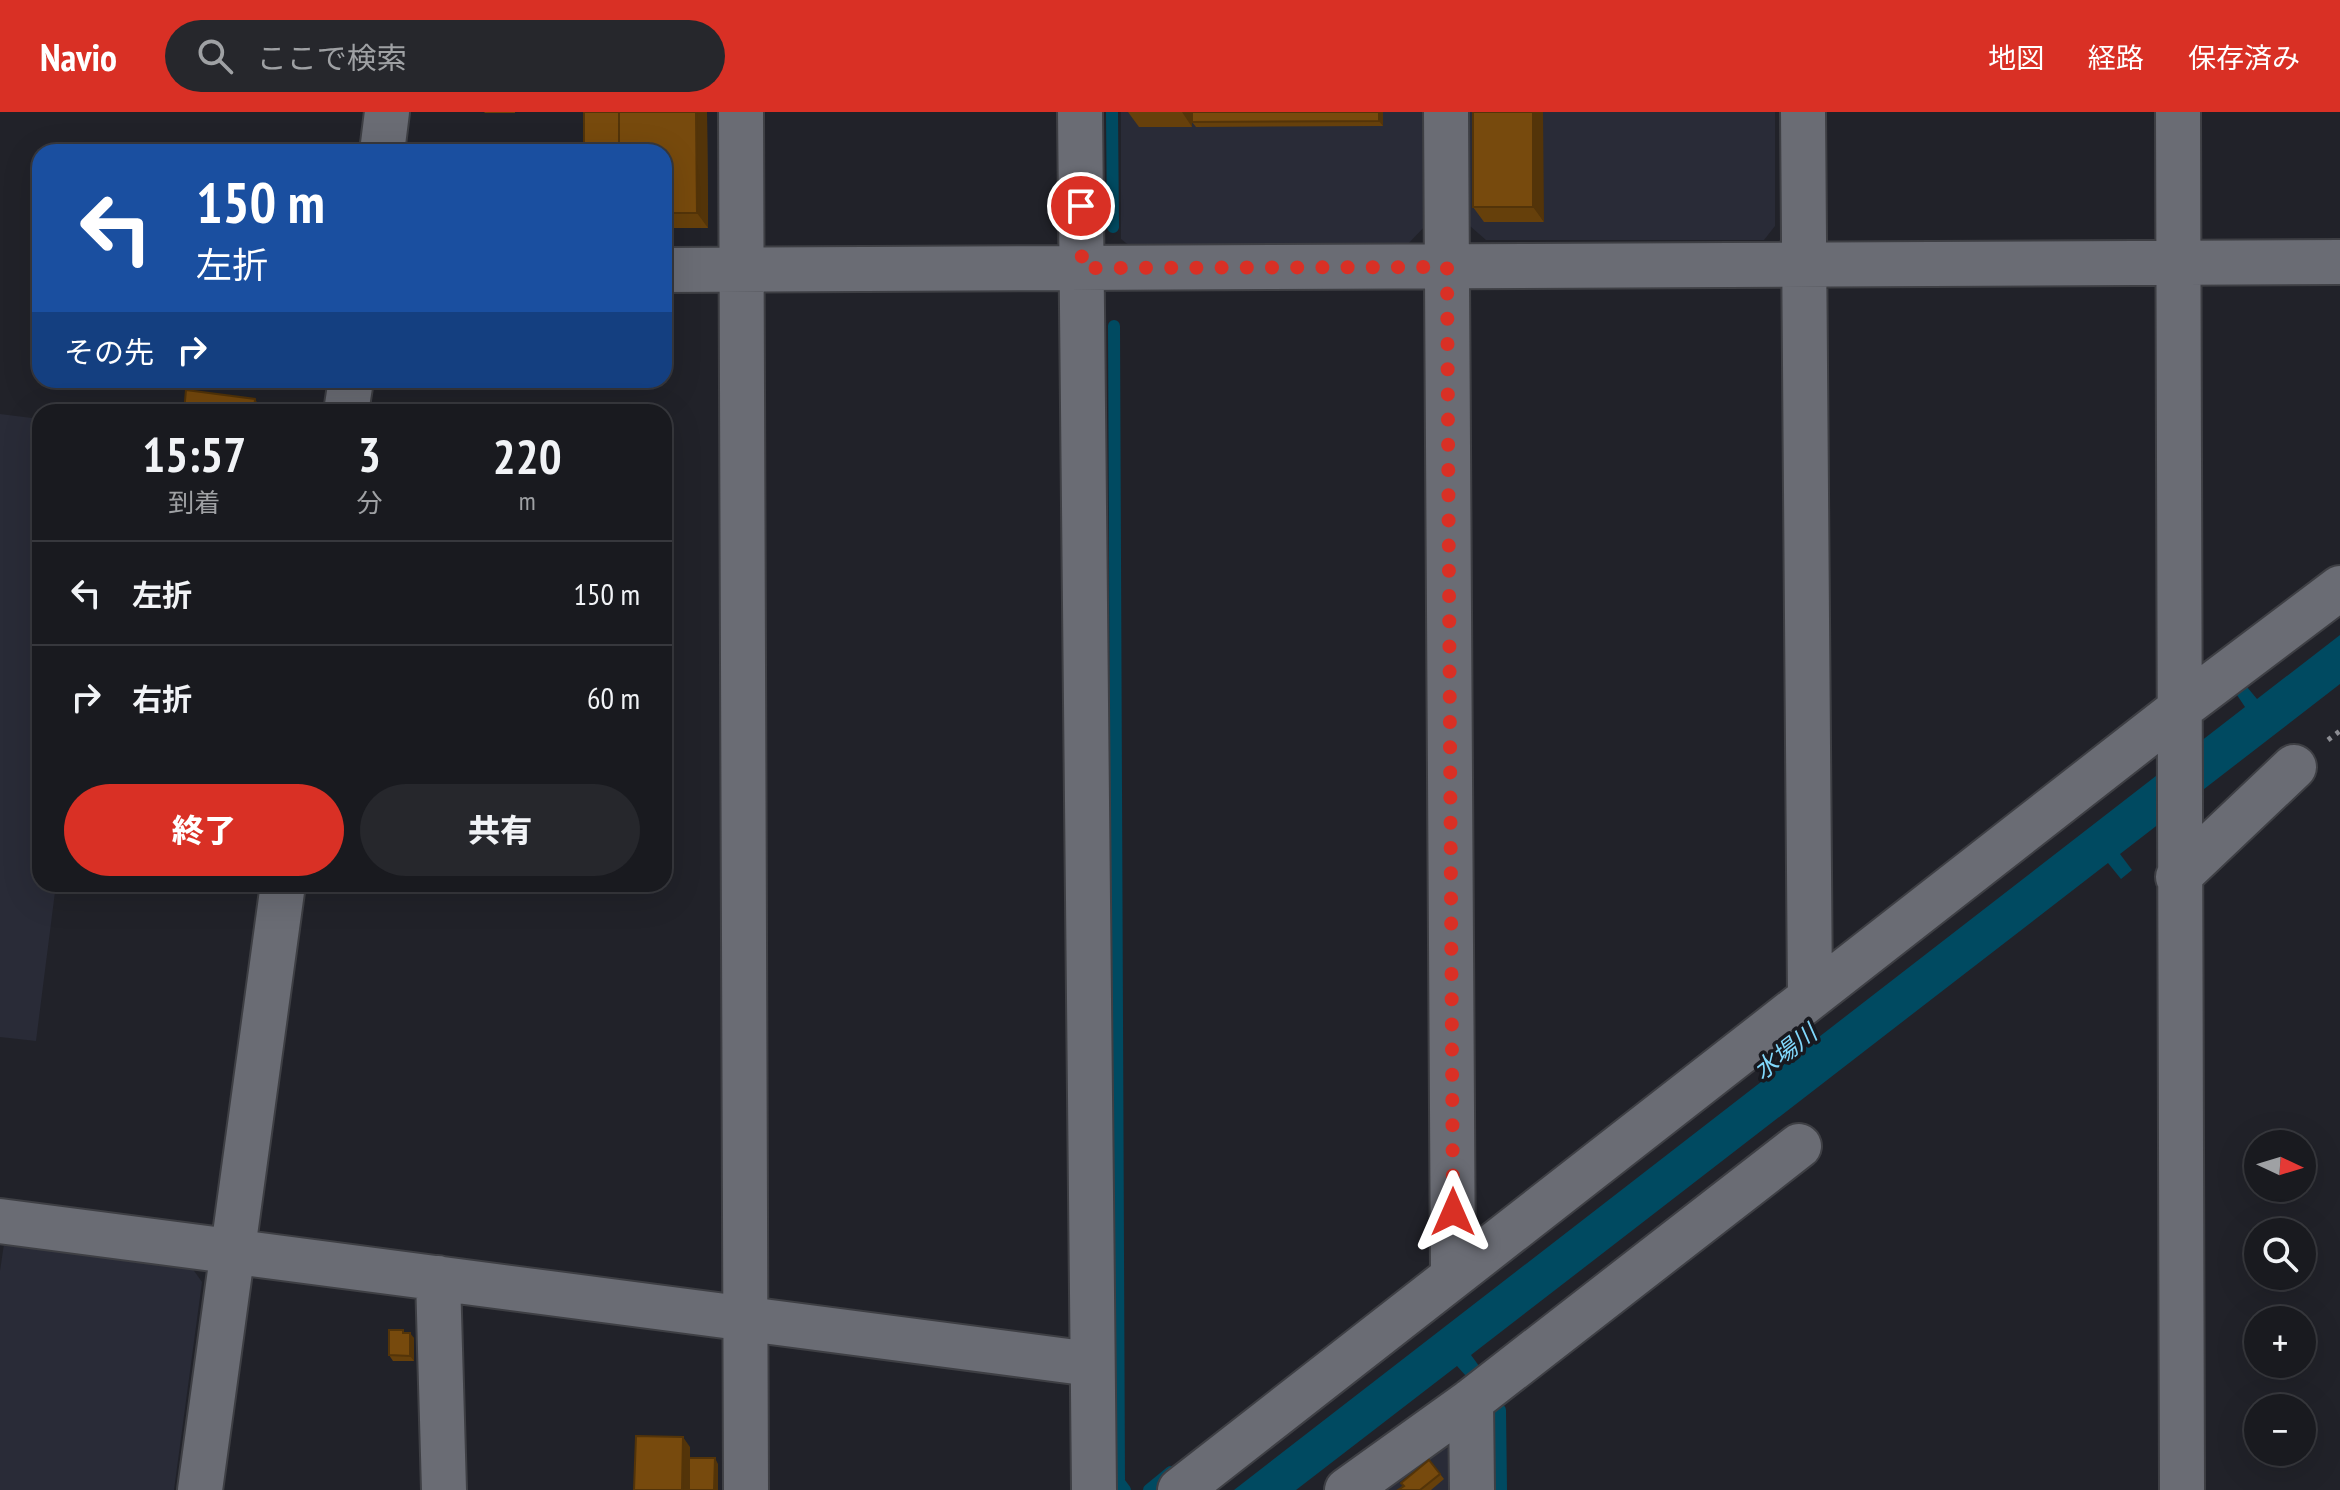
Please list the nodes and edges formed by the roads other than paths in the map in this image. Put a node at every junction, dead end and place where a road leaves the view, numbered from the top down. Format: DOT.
graph roads {
  1 [pos="387,112"];
  2 [pos="741,112"];
  3 [pos="1080,112"];
  4 [pos="1446,112"];
  5 [pos="1803,112"];
  6 [pos="2178,112"];
  7 [pos="383,144"];
  8 [pos="2340,262"];
  9 [pos="2179,263"];
  10 [pos="1803,265"];
  11 [pos="1447,267"];
  12 [pos="1082,268"];
  13 [pos="672,270"];
  14 [pos="742,270"];
  15 [pos="2340,588"];
  16 [pos="2181,721"];
  17 [pos="2294,767"];
  18 [pos="2179,869"];
  19 [pos="282,892"];
  20 [pos="1810,997"];
  21 [pos="1799,1146"];
  22 [pos="0,1221"];
  23 [pos="233,1251"];
  24 [pos="1453,1276"];
  25 [pos="438,1278"];
  26 [pos="746,1318"];
  27 [pos="1091,1364"];
  28 [pos="1471,1401"];
  29 [pos="200,1490"];
  30 [pos="444,1490"];
  31 [pos="746,1490"];
  32 [pos="1094,1490"];
  33 [pos="1180,1490"];
  34 [pos="1347,1490"];
  35 [pos="1472,1490"];
  36 [pos="2182,1490"];
  1 -- 7 [label="street"];
  2 -- 14 [label="street"];
  3 -- 12 [label="street"];
  4 -- 11 [label="street"];
  5 -- 10 [label="street"];
  6 -- 9 [label="street"];
  8 -- 9 [label="street"];
  9 -- 10 [label="street"];
  9 -- 16 [label="street"];
  10 -- 11 [label="street"];
  10 -- 20 [label="street"];
  11 -- 12 [label="street"];
  11 -- 24 [label="street"];
  12 -- 14 [label="street"];
  12 -- 27 [label="street"];
  13 -- 14 [label="street"];
  14 -- 26 [label="street"];
  15 -- 16 [label="street"];
  16 -- 18 [label="street"];
  16 -- 20 [label="street"];
  17 -- 18 [label="street"];
  18 -- 36 [label="street"];
  19 -- 23 [label="street"];
  20 -- 24 [label="street"];
  21 -- 28 [label="street"];
  22 -- 23 [label="street"];
  23 -- 25 [label="street"];
  23 -- 29 [label="street"];
  24 -- 33 [label="street"];
  25 -- 26 [label="street"];
  25 -- 30 [label="street"];
  26 -- 27 [label="street"];
  26 -- 31 [label="street"];
  27 -- 32 [label="street"];
  28 -- 34 [label="street"];
  28 -- 35 [label="street"];
}
